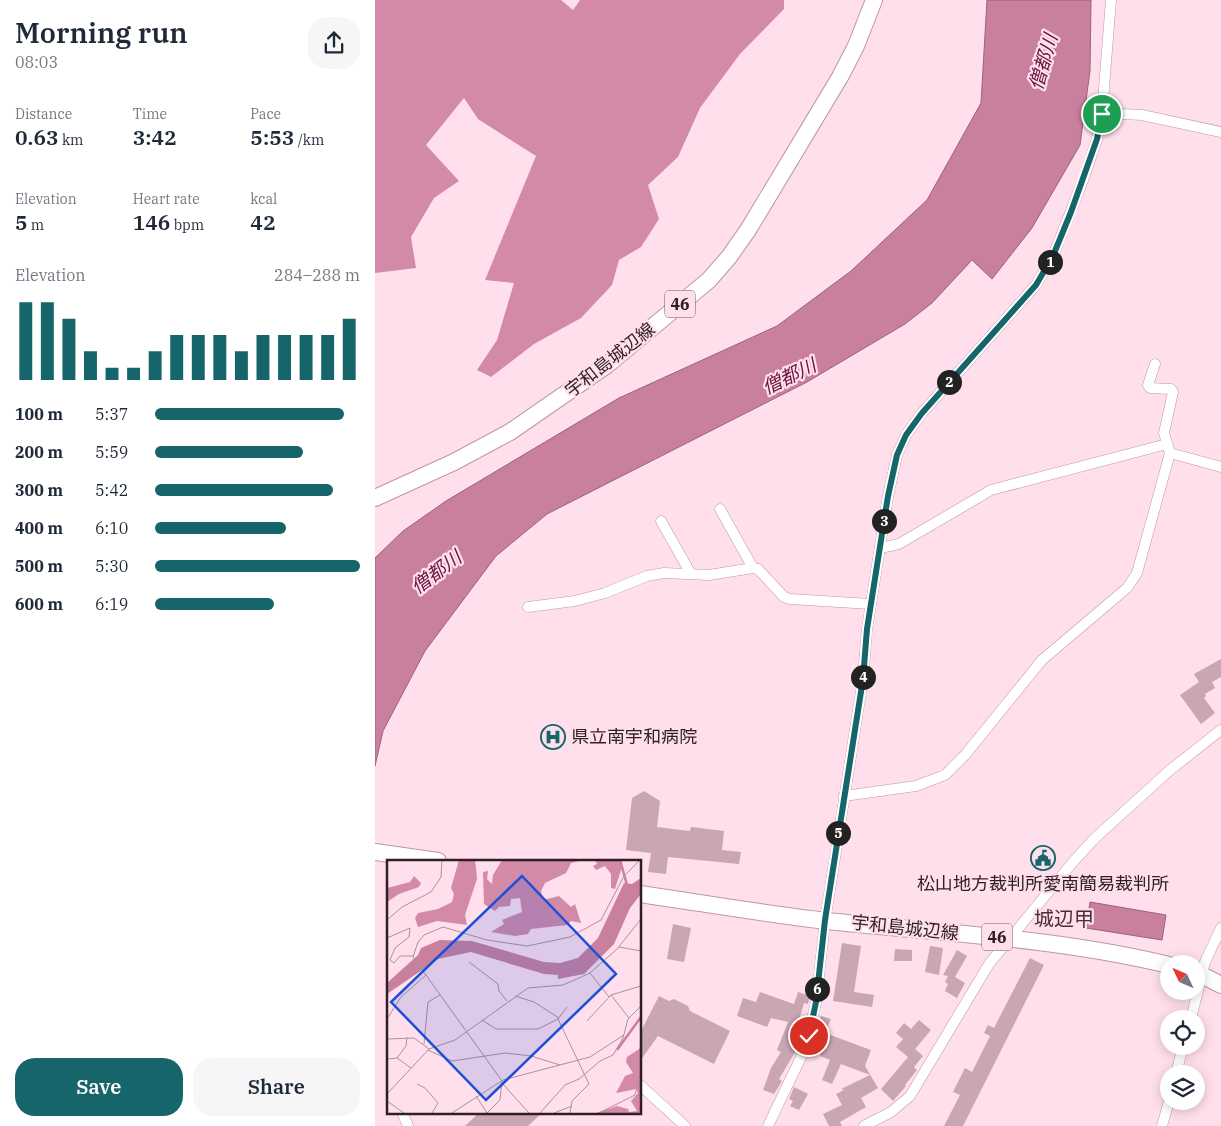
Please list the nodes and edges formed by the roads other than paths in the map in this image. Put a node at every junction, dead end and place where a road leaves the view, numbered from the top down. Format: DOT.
graph roads {
  1 [pos="874,0"];
  2 [pos="1111,0"];
  3 [pos="1102,114"];
  4 [pos="1221,132"];
  5 [pos="1155,364"];
  6 [pos="1168,448"];
  7 [pos="1221,467"];
  8 [pos="375,498"];
  9 [pos="720,509"];
  10 [pos="661,522"];
  11 [pos="880,548"];
  12 [pos="753,568"];
  13 [pos="691,574"];
  14 [pos="871,604"];
  15 [pos="528,607"];
  16 [pos="1221,730"];
  17 [pos="844,796"];
  18 [pos="375,852"];
  19 [pos="399,857"];
  20 [pos="428,860"];
  21 [pos="641,894"];
  22 [pos="825,920"];
  23 [pos="1221,928"];
  24 [pos="1009,939"];
  25 [pos="1160,963"];
  26 [pos="1211,977"];
  27 [pos="1195,1010"];
  28 [pos="641,1086"];
  29 [pos="1166,1110"];
  30 [pos="403,1114"];
  31 [pos="408,1126"];
  32 [pos="685,1126"];
  33 [pos="768,1126"];
  34 [pos="864,1126"];
  35 [pos="1162,1126"];
  1 -- 8 [label="main road, 宇和島城辺線 / 46"];
  2 -- 3 [label="street"];
  3 -- 4 [label="street"];
  3 -- 11 [label="street"];
  5 -- 6 [label="street"];
  6 -- 7 [label="street"];
  6 -- 11 [label="street"];
  6 -- 17 [label="street"];
  9 -- 12 [label="street"];
  10 -- 13 [label="street"];
  11 -- 14 [label="street"];
  12 -- 13 [label="street"];
  12 -- 14 [label="street"];
  13 -- 15 [label="street"];
  14 -- 17 [label="street"];
  16 -- 24 [label="street"];
  17 -- 22 [label="street"];
  18 -- 19 [label="main road"];
  19 -- 20 [label="main road"];
  21 -- 22 [label="main road, 宇和島城辺線 / 46"];
  22 -- 24 [label="main road, 宇和島城辺線 / 46"];
  22 -- 33 [label="street"];
  23 -- 26 [label="street"];
  24 -- 25 [label="main road, 宇和島城辺線 / 46"];
  24 -- 34 [label="street"];
  26 -- 27 [label="street"];
  28 -- 32 [label="street"];
  29 -- 35 [label="street"];
  30 -- 31 [label="street"];
}
